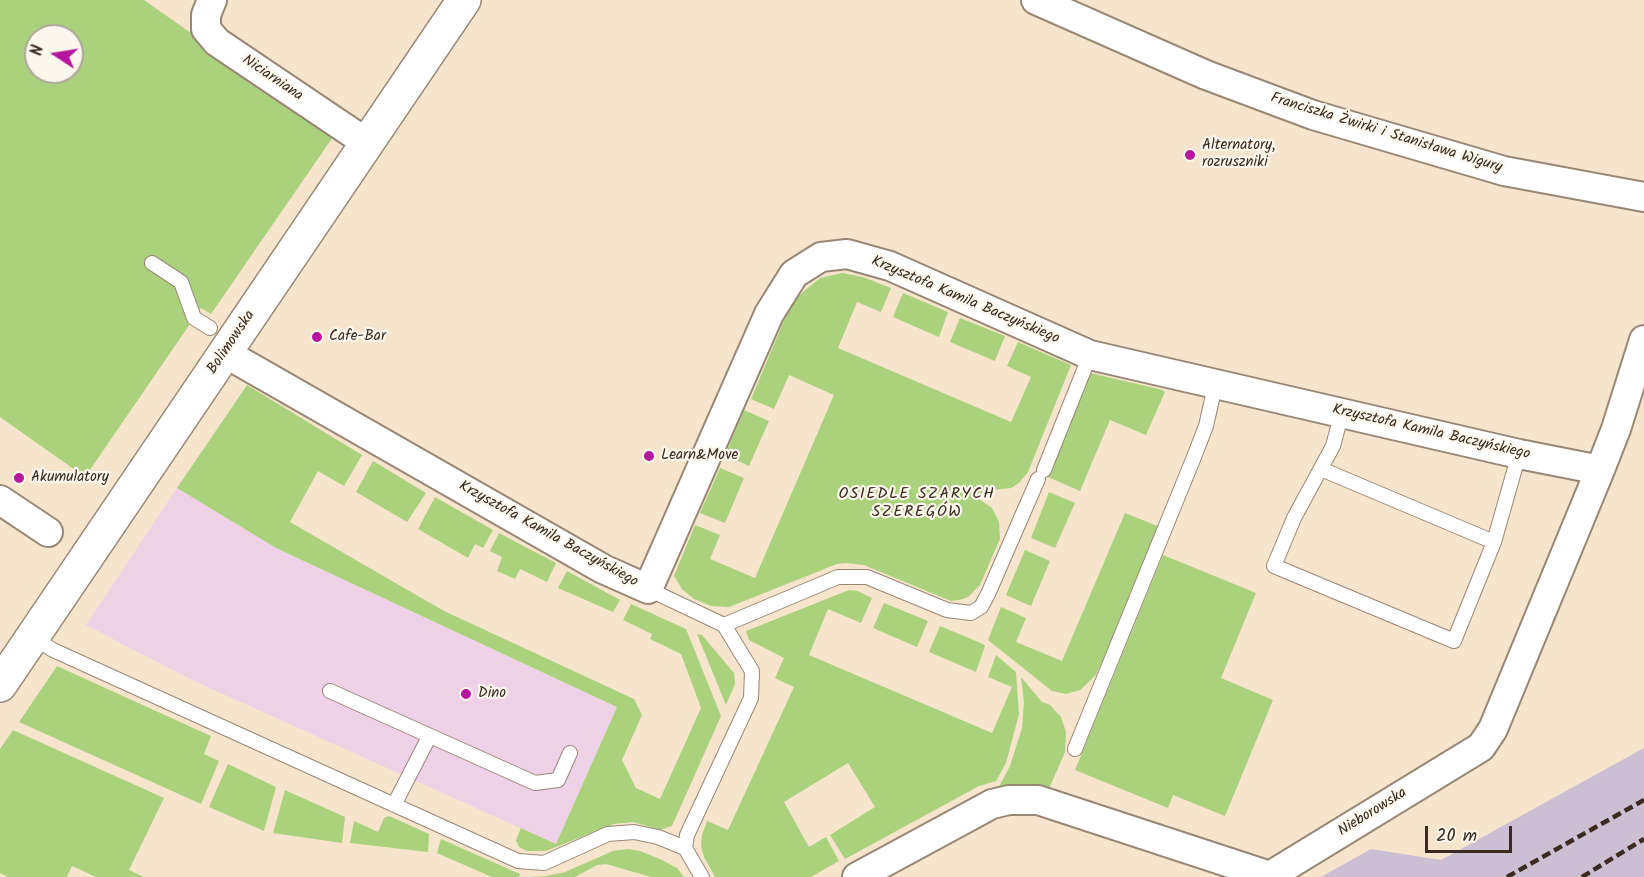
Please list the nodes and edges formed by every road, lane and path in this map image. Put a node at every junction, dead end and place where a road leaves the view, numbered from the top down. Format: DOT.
graph roads {
  1 [pos="212,0"];
  2 [pos="464,0"];
  3 [pos="1036,0"];
  4 [pos="367,143"];
  5 [pos="1644,197"];
  6 [pos="152,263"];
  7 [pos="1644,339"];
  8 [pos="217,340"];
  9 [pos="1090,355"];
  10 [pos="1218,384"];
  11 [pos="1342,412"];
  12 [pos="1519,454"];
  13 [pos="1321,469"];
  14 [pos="1600,470"];
  15 [pos="0,500"];
  16 [pos="48,532"];
  17 [pos="1494,542"];
  18 [pos="648,589"];
  19 [pos="724,625"];
  20 [pos="33,637"];
  21 [pos="0,685"];
  22 [pos="330,691"];
  23 [pos="429,737"];
  24 [pos="1075,749"];
  25 [pos="570,753"];
  26 [pos="394,805"];
  27 [pos="686,848"];
  28 [pos="702,877"];
  29 [pos="857,877"];
  1 -- 4 [label="street, Niciarniana"];
  2 -- 4 [label="main road, Bolimowska"];
  3 -- 5 [label="street, Franciszka Żwirki i Stanisława Wigury"];
  4 -- 8 [label="main road, Bolimowska"];
  6 -- 8 [label="lane"];
  7 -- 14 [label="street, Nieborowska"];
  8 -- 18 [label="street, Krzysztofa Kamila Baczyńskiego"];
  8 -- 20 [label="main road, Bolimowska"];
  9 -- 10 [label="street, Krzysztofa Kamila Baczyńskiego"];
  9 -- 18 [label="street, Krzysztofa Kamila Baczyńskiego"];
  9 -- 19 [label="lane"];
  10 -- 11 [label="street, Krzysztofa Kamila Baczyńskiego"];
  10 -- 24 [label="lane"];
  11 -- 12 [label="street, Krzysztofa Kamila Baczyńskiego"];
  11 -- 13 [label="lane"];
  12 -- 14 [label="street, Krzysztofa Kamila Baczyńskiego"];
  12 -- 17 [label="lane"];
  13 -- 17 [label="lane"];
  13 -- 17 [label="lane"];
  14 -- 29 [label="street, Nieborowska"];
  15 -- 16 [label="street"];
  18 -- 19 [label="lane"];
  19 -- 27 [label="lane"];
  20 -- 21 [label="main road, Bolimowska"];
  20 -- 26 [label="lane"];
  22 -- 23 [label="lane"];
  23 -- 25 [label="lane"];
  23 -- 26 [label="lane"];
  26 -- 27 [label="lane"];
  27 -- 28 [label="lane"];
}
